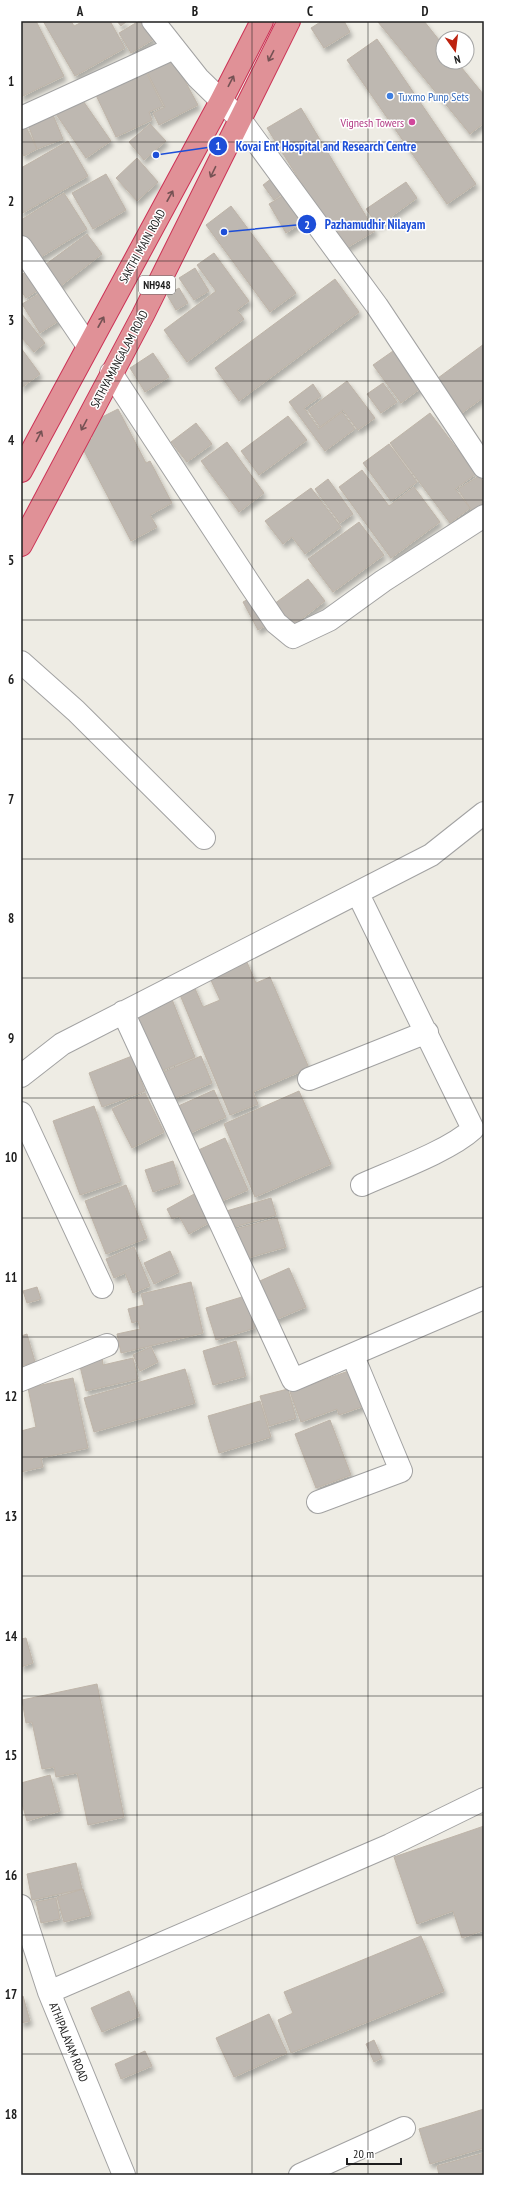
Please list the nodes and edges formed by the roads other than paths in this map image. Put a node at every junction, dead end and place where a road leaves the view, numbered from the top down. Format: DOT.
graph roads {
  1 [pos="153,21"];
  2 [pos="262,21"];
  3 [pos="289,21"];
  4 [pos="174,48"];
  5 [pos="221,101"];
  6 [pos="21,118"];
  7 [pos="239,118"];
  8 [pos="21,247"];
  9 [pos="88,346"];
  10 [pos="111,373"];
  11 [pos="484,467"];
  12 [pos="21,471"];
  13 [pos="484,516"];
  14 [pos="21,545"];
  15 [pos="21,662"];
  16 [pos="484,813"];
  17 [pos="204,838"];
  18 [pos="358,894"];
  19 [pos="123,1012"];
  20 [pos="427,1032"];
  21 [pos="21,1076"];
  22 [pos="309,1079"];
  23 [pos="21,1113"];
  24 [pos="362,1185"];
  25 [pos="102,1288"];
  26 [pos="484,1298"];
  27 [pos="107,1345"];
  28 [pos="353,1356"];
  29 [pos="21,1380"];
  30 [pos="318,1502"];
  31 [pos="484,1799"];
  32 [pos="21,1906"];
  33 [pos="49,1992"];
  34 [pos="404,2128"];
  35 [pos="124,2175"];
  36 [pos="300,2175"];
  1 -- 4 [label="street"];
  5 -- 2 [label="highway, SAKTHI MAIN ROAD / NH948, one-way"];
  3 -- 7 [label="highway, SATHYAMANGALAM ROAD / NH948, one-way"];
  4 -- 5 [label="street"];
  4 -- 6 [label="street"];
  5 -- 7 [label="street"];
  9 -- 5 [label="highway, SAKTHI MAIN ROAD / NH948, one-way"];
  7 -- 10 [label="highway, SATHYAMANGALAM ROAD / NH948, one-way"];
  7 -- 11 [label="street"];
  8 -- 9 [label="street"];
  12 -- 9 [label="highway, SAKTHI MAIN ROAD / NH948, one-way"];
  10 -- 13 [label="street"];
  10 -- 14 [label="highway, SATHYAMANGALAM ROAD / NH948, one-way"];
  15 -- 17 [label="street"];
  16 -- 18 [label="street"];
  18 -- 19 [label="street"];
  18 -- 20 [label="street"];
  19 -- 21 [label="street"];
  19 -- 28 [label="street"];
  20 -- 22 [label="street"];
  20 -- 24 [label="street"];
  23 -- 25 [label="street"];
  26 -- 28 [label="street"];
  27 -- 29 [label="street"];
  28 -- 30 [label="street"];
  31 -- 33 [label="street"];
  32 -- 33 [label="street, ATHIPALAYAM ROAD"];
  33 -- 35 [label="street, ATHIPALAYAM ROAD"];
  34 -- 36 [label="street"];
}
